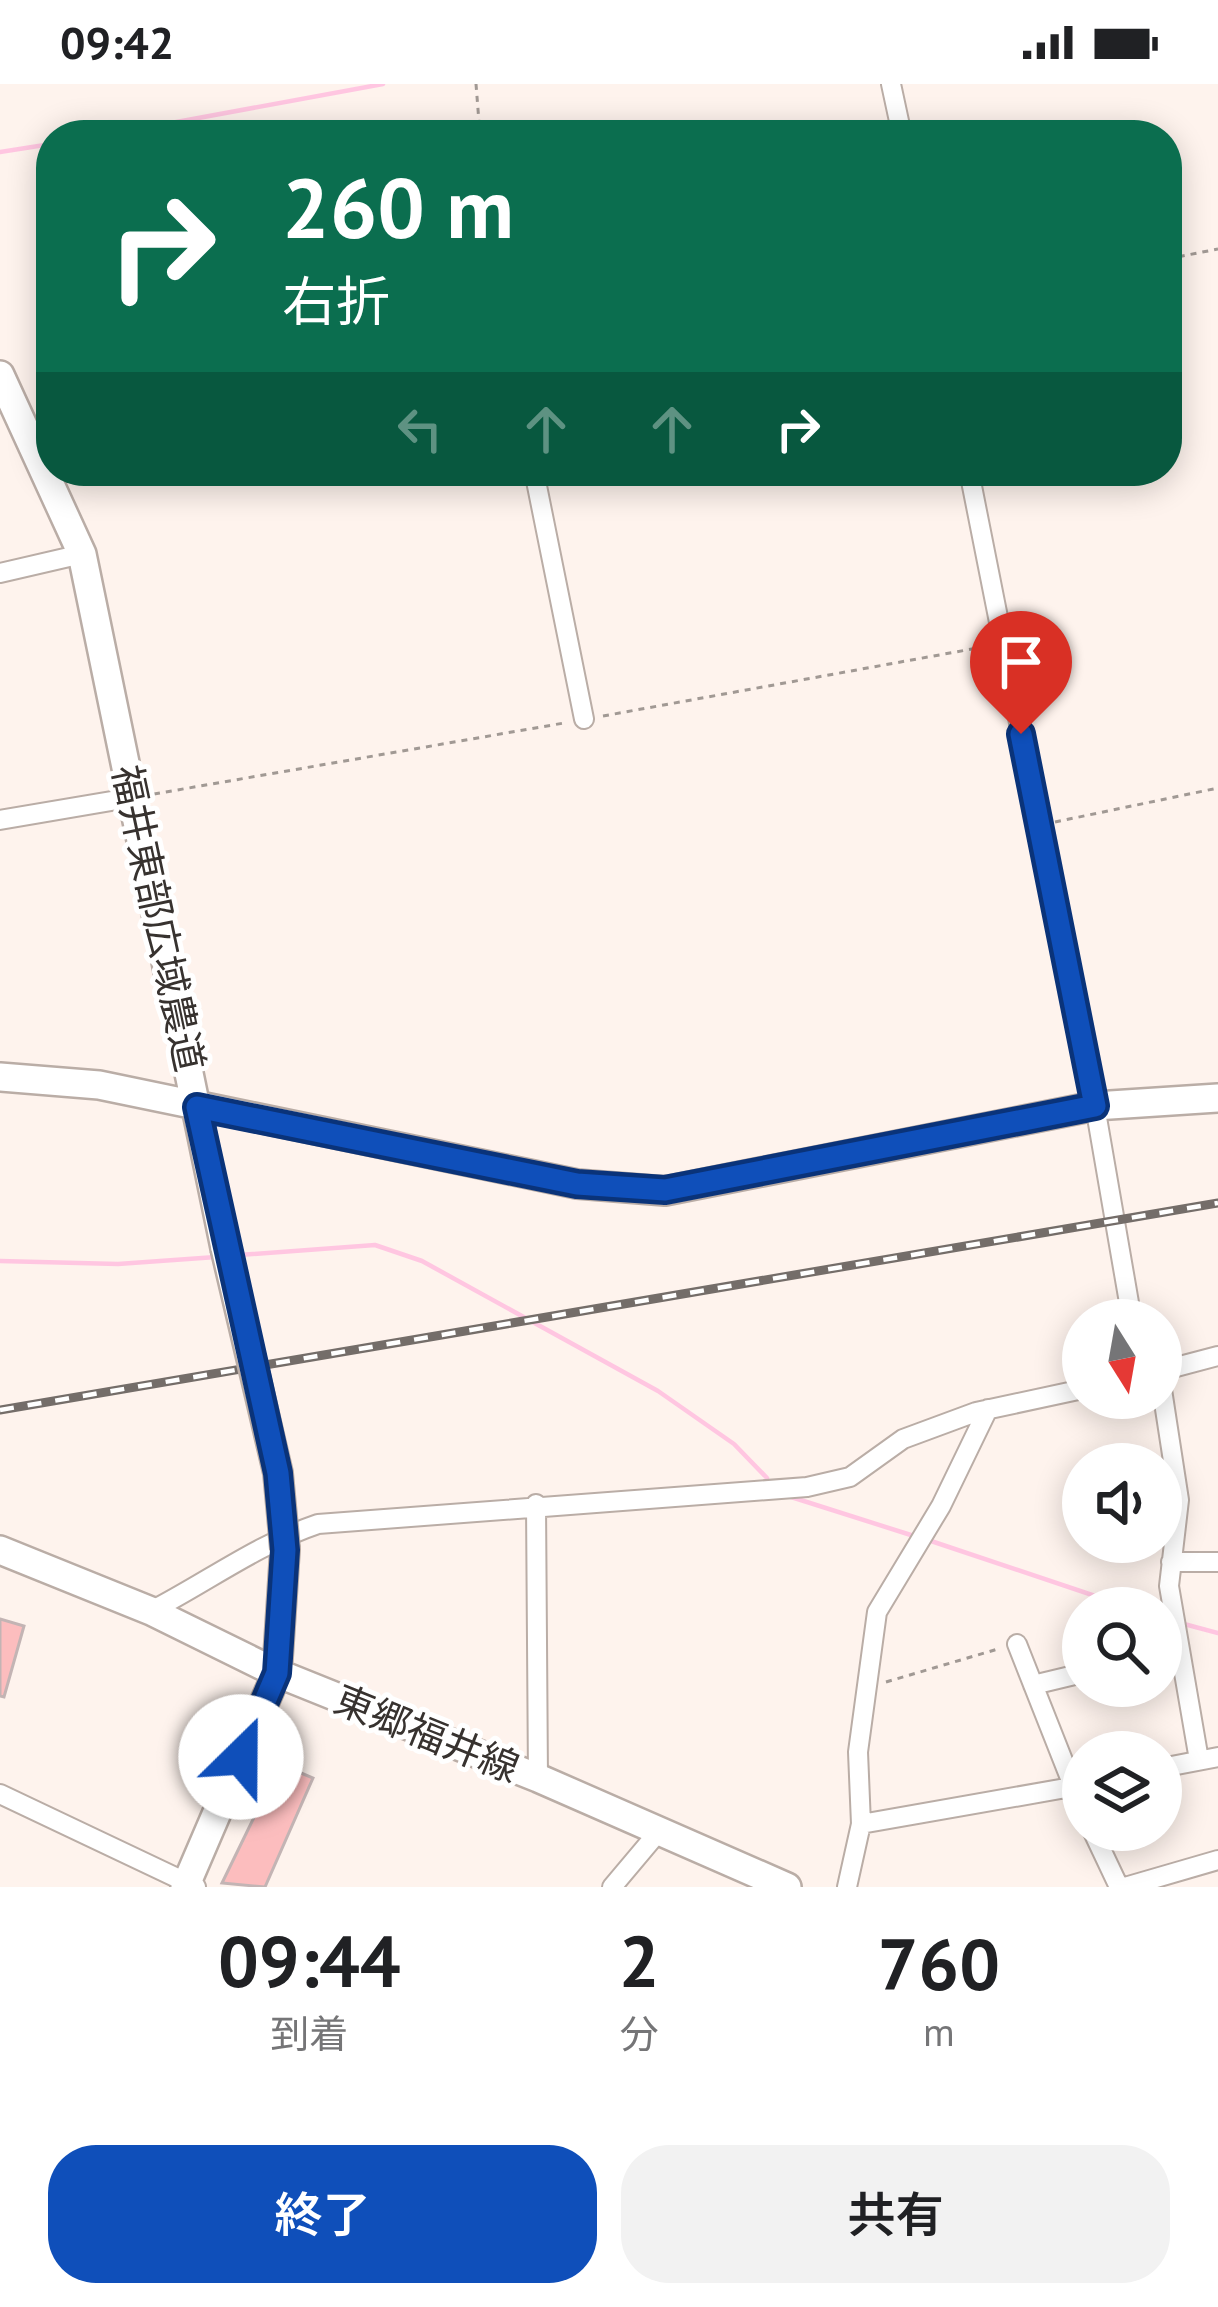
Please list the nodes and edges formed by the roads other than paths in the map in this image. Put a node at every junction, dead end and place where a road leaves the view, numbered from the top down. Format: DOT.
graph roads {
  1 [pos="891,84"];
  2 [pos="899,120"];
  3 [pos="0,375"];
  4 [pos="36,454"];
  5 [pos="51,486"];
  6 [pos="537,486"];
  7 [pos="972,486"];
  8 [pos="82,554"];
  9 [pos="0,572"];
  10 [pos="584,719"];
  11 [pos="134,797"];
  12 [pos="0,820"];
  13 [pos="0,1077"];
  14 [pos="1218,1098"];
  15 [pos="1095,1106"];
  16 [pos="197,1107"];
  17 [pos="1128,1299"];
  18 [pos="1218,1356"];
  19 [pos="1182,1365"];
  20 [pos="1062,1393"];
  21 [pos="988,1409"];
  22 [pos="536,1504"];
  23 [pos="0,1550"];
  24 [pos="1182,1562"];
  25 [pos="1218,1562"];
  26 [pos="151,1611"];
  27 [pos="1017,1644"];
  28 [pos="277,1673"];
  29 [pos="1062,1678"];
  30 [pos="1034,1685"];
  31 [pos="1182,1687"];
  32 [pos="1062,1751"];
  33 [pos="1209,1758"];
  34 [pos="538,1778"];
  35 [pos="1062,1789"];
  36 [pos="0,1794"];
  37 [pos="861,1824"];
  38 [pos="660,1830"];
  39 [pos="1103,1851"];
  40 [pos="1218,1860"];
  41 [pos="190,1885"];
  42 [pos="612,1887"];
  43 [pos="788,1887"];
  44 [pos="847,1887"];
  45 [pos="1122,1887"];
  1 -- 2 [label="street"];
  3 -- 4 [label="street, 福井東部広域農道"];
  5 -- 8 [label="street, 福井東部広域農道"];
  6 -- 10 [label="street"];
  7 -- 15 [label="street"];
  8 -- 9 [label="street"];
  8 -- 11 [label="street, 福井東部広域農道"];
  11 -- 12 [label="street"];
  11 -- 16 [label="street, 福井東部広域農道"];
  13 -- 16 [label="street"];
  14 -- 15 [label="street"];
  15 -- 16 [label="street"];
  15 -- 17 [label="street"];
  16 -- 28 [label="street, 福井東部広域農道, bridge"];
  18 -- 19 [label="street"];
  20 -- 21 [label="street"];
  21 -- 22 [label="street"];
  21 -- 37 [label="street"];
  22 -- 26 [label="street"];
  22 -- 34 [label="street"];
  23 -- 26 [label="street, 東郷福井線"];
  24 -- 25 [label="street"];
  26 -- 28 [label="street, 東郷福井線"];
  27 -- 30 [label="street"];
  28 -- 34 [label="street, 東郷福井線"];
  28 -- 41 [label="street, 福井東部広域農道"];
  29 -- 30 [label="street"];
  30 -- 32 [label="street"];
  31 -- 33 [label="street"];
  34 -- 38 [label="street, 東郷福井線"];
  35 -- 37 [label="street"];
  36 -- 41 [label="street"];
  37 -- 44 [label="street"];
  38 -- 42 [label="street"];
  38 -- 43 [label="street, 東郷福井線"];
  39 -- 45 [label="street"];
  40 -- 45 [label="street"];
}
